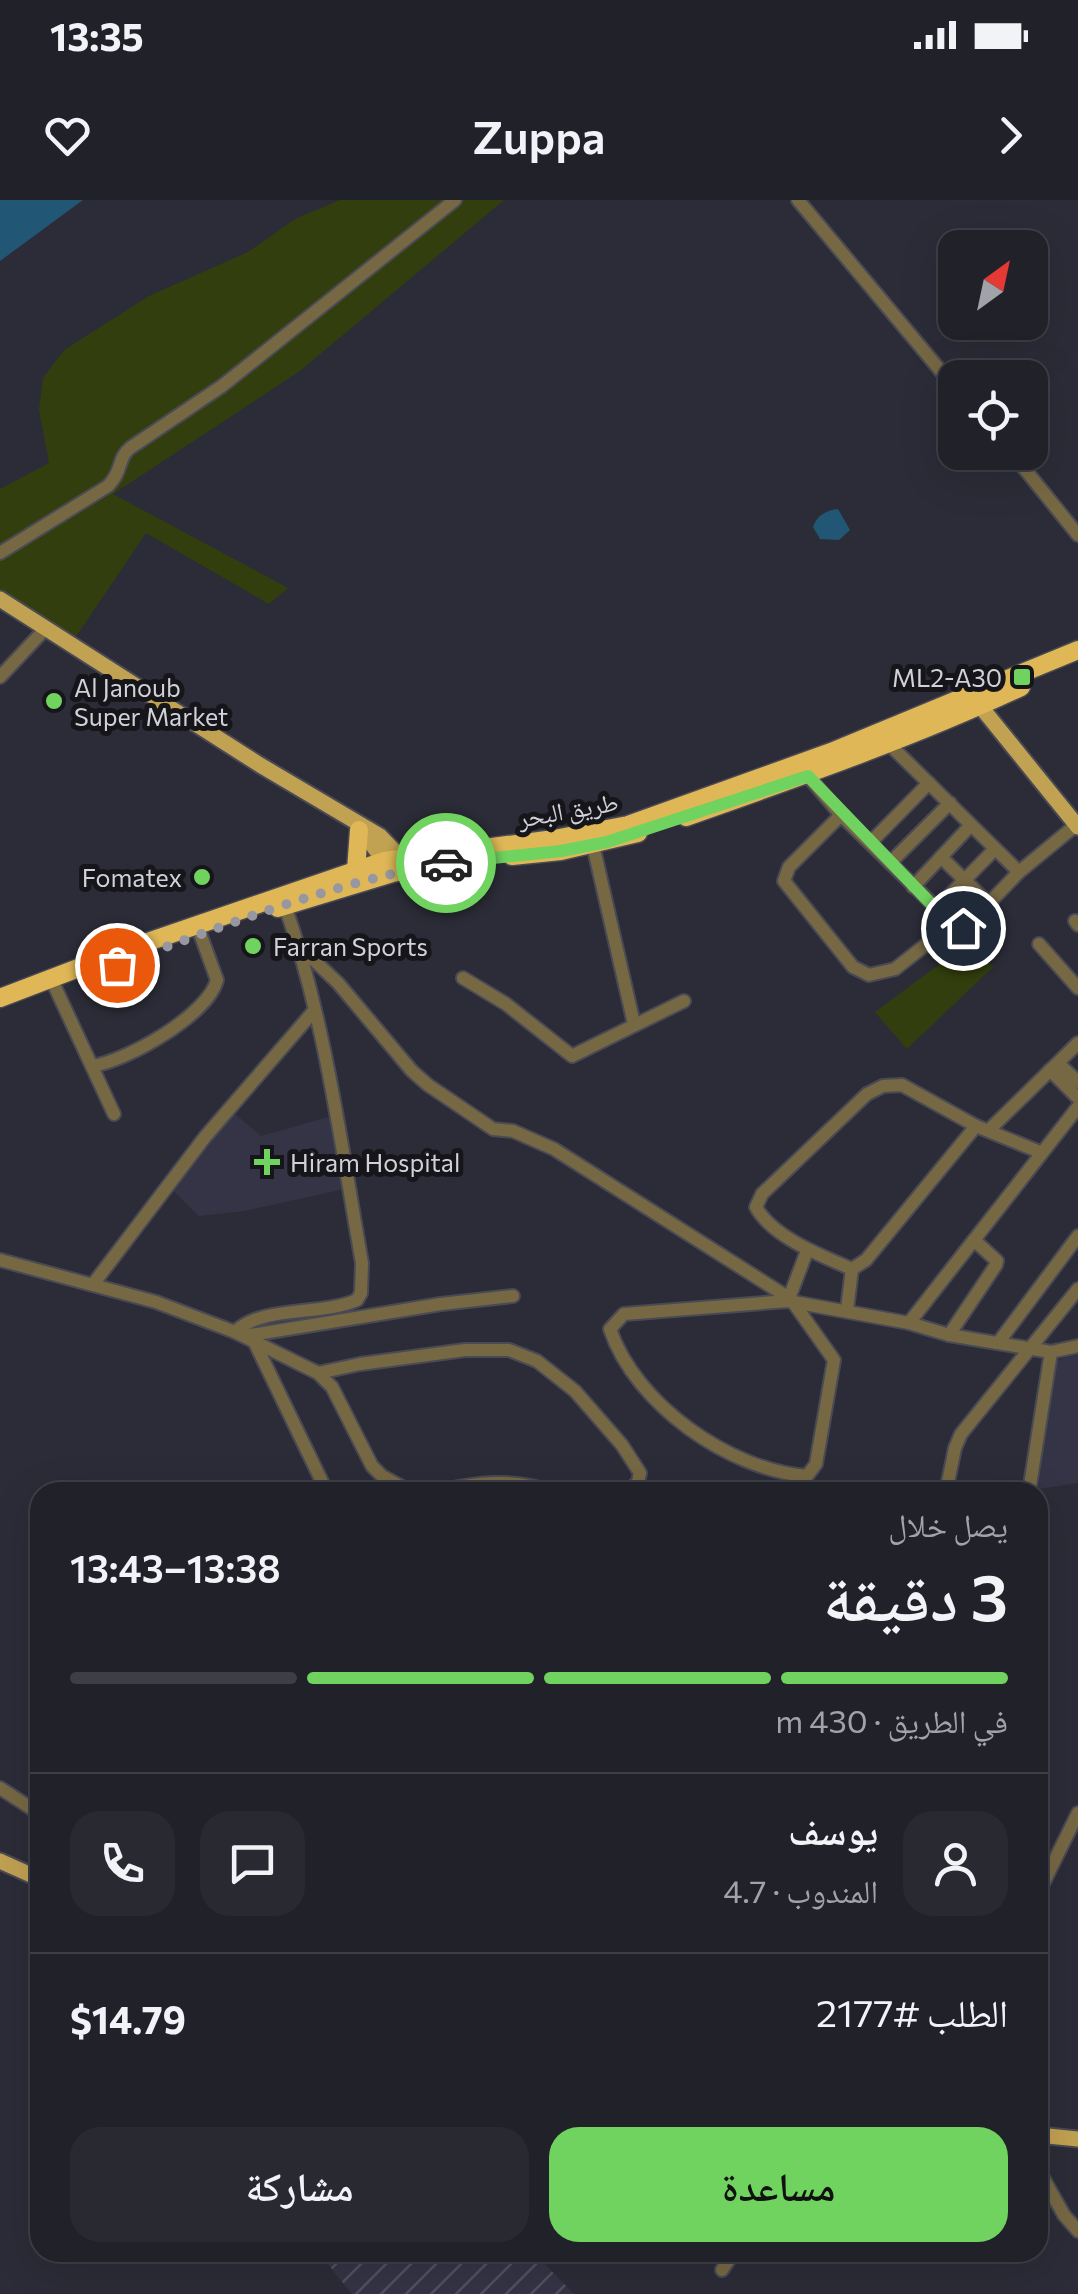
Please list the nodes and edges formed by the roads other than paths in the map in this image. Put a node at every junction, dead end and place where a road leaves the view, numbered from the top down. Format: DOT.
graph roads {
  1 [pos="455,200"];
  2 [pos="798,200"];
  3 [pos="938,368"];
  4 [pos="1026,470"];
  5 [pos="1078,535"];
  6 [pos="0,552"];
  7 [pos="0,599"];
  8 [pos="46,628"];
  9 [pos="1078,650"];
  10 [pos="1078,660"];
  11 [pos="0,677"];
  12 [pos="977,700"];
  13 [pos="889,744"];
  14 [pos="808,776"];
  15 [pos="929,782"];
  16 [pos="950,804"];
  17 [pos="841,814"];
  18 [pos="971,824"];
  19 [pos="1077,826"];
  20 [pos="358,827"];
  21 [pos="870,842"];
  22 [pos="593,845"];
  23 [pos="996,849"];
  24 [pos="941,857"];
  25 [pos="890,863"];
  26 [pos="397,865"];
  27 [pos="356,870"];
  28 [pos="1018,872"];
  29 [pos="964,880"];
  30 [pos="914,887"];
  31 [pos="988,902"];
  32 [pos="285,906"];
  33 [pos="936,909"];
  34 [pos="952,924"];
  35 [pos="202,936"];
  36 [pos="1039,944"];
  37 [pos="300,947"];
  38 [pos="464,978"];
  39 [pos="56,987"];
  40 [pos="1078,988"];
  41 [pos="0,998"];
  42 [pos="684,1001"];
  43 [pos="0,1008"];
  44 [pos="313,1012"];
  45 [pos="634,1024"];
  46 [pos="1078,1043"];
  47 [pos="92,1066"];
  48 [pos="1054,1066"];
  49 [pos="1078,1082"];
  50 [pos="1078,1098"];
  51 [pos="1078,1106"];
  52 [pos="114,1114"];
  53 [pos="983,1128"];
  54 [pos="1040,1152"];
  55 [pos="1078,1236"];
  56 [pos="974,1240"];
  57 [pos="807,1251"];
  58 [pos="0,1260"];
  59 [pos="852,1269"];
  60 [pos="94,1283"];
  61 [pos="1078,1288"];
  62 [pos="513,1296"];
  63 [pos="790,1301"];
  64 [pos="847,1310"];
  65 [pos="910,1324"];
  66 [pos="244,1336"];
  67 [pos="949,1336"];
  68 [pos="998,1342"];
  69 [pos="1078,1346"];
  70 [pos="1033,1347"];
  71 [pos="1051,1352"];
  72 [pos="318,1373"];
  73 [pos="322,1482"];
  74 [pos="392,1482"];
  75 [pos="634,1482"];
  76 [pos="948,1482"];
  77 [pos="1032,1482"];
  78 [pos="0,1788"];
  79 [pos="30,1808"];
  80 [pos="1078,1813"];
  81 [pos="0,1862"];
  82 [pos="1048,1874"];
  83 [pos="30,1875"];
  84 [pos="1048,2136"];
  85 [pos="1078,2138"];
  86 [pos="1048,2187"];
  87 [pos="1078,2232"];
  88 [pos="727,2262"];
  89 [pos="722,2270"];
  1 -- 6 [label="street"];
  2 -- 3 [label="street"];
  4 -- 5 [label="street"];
  7 -- 8 [label="main road"];
  8 -- 11 [label="street"];
  8 -- 20 [label="main road"];
  9 -- 12 [label="highway, طريق البحر"];
  10 -- 12 [label="highway, طريق البحر"];
  12 -- 13 [label="highway, طريق البحر"];
  12 -- 19 [label="main road"];
  12 -- 26 [label="highway, طريق البحر"];
  13 -- 14 [label="highway, طريق البحر"];
  13 -- 15 [label="street"];
  14 -- 17 [label="street"];
  14 -- 22 [label="highway, طريق البحر"];
  15 -- 16 [label="street"];
  15 -- 21 [label="street"];
  16 -- 18 [label="street"];
  16 -- 25 [label="street"];
  17 -- 21 [label="street"];
  17 -- 34 [label="street"];
  18 -- 23 [label="street"];
  18 -- 24 [label="street"];
  19 -- 28 [label="street"];
  20 -- 26 [label="main road"];
  20 -- 27 [label="highway"];
  21 -- 25 [label="street"];
  22 -- 26 [label="highway, طريق البحر"];
  22 -- 45 [label="street"];
  23 -- 28 [label="street"];
  23 -- 29 [label="street"];
  24 -- 29 [label="street"];
  24 -- 30 [label="street"];
  25 -- 30 [label="street"];
  26 -- 27 [label="highway, طريق البحر"];
  26 -- 32 [label="highway, طريق البحر"];
  27 -- 41 [label="highway, طريق البحر"];
  28 -- 31 [label="street"];
  29 -- 31 [label="street"];
  29 -- 33 [label="street"];
  30 -- 33 [label="street"];
  31 -- 34 [label="street"];
  32 -- 35 [label="highway, طريق البحر"];
  32 -- 37 [label="street"];
  33 -- 34 [label="street"];
  35 -- 39 [label="highway, طريق البحر"];
  35 -- 47 [label="street"];
  36 -- 40 [label="street"];
  37 -- 44 [label="street"];
  37 -- 63 [label="street"];
  38 -- 45 [label="street"];
  39 -- 43 [label="highway, طريق البحر"];
  39 -- 47 [label="street"];
  42 -- 45 [label="street"];
  44 -- 60 [label="street"];
  44 -- 66 [label="street"];
  46 -- 48 [label="street"];
  47 -- 52 [label="street"];
  48 -- 49 [label="street"];
  48 -- 50 [label="street"];
  48 -- 53 [label="street"];
  51 -- 54 [label="street"];
  53 -- 54 [label="street"];
  53 -- 57 [label="street"];
  53 -- 59 [label="street"];
  54 -- 56 [label="street"];
  55 -- 68 [label="street"];
  56 -- 65 [label="street"];
  56 -- 67 [label="street"];
  57 -- 59 [label="street"];
  57 -- 63 [label="street"];
  58 -- 60 [label="street"];
  59 -- 64 [label="street"];
  60 -- 66 [label="street"];
  61 -- 70 [label="street"];
  62 -- 66 [label="street"];
  63 -- 63 [label="street"];
  63 -- 64 [label="street"];
  64 -- 65 [label="street"];
  65 -- 67 [label="street"];
  66 -- 72 [label="street"];
  66 -- 73 [label="street"];
  67 -- 68 [label="street"];
  68 -- 70 [label="street"];
  69 -- 71 [label="street"];
  70 -- 71 [label="street"];
  70 -- 76 [label="street"];
  71 -- 77 [label="street"];
  72 -- 74 [label="street"];
  72 -- 75 [label="street"];
  78 -- 79 [label="street"];
  80 -- 82 [label="street"];
  81 -- 83 [label="main road"];
  84 -- 85 [label="main road"];
  86 -- 87 [label="street"];
  88 -- 89 [label="street"];
}
